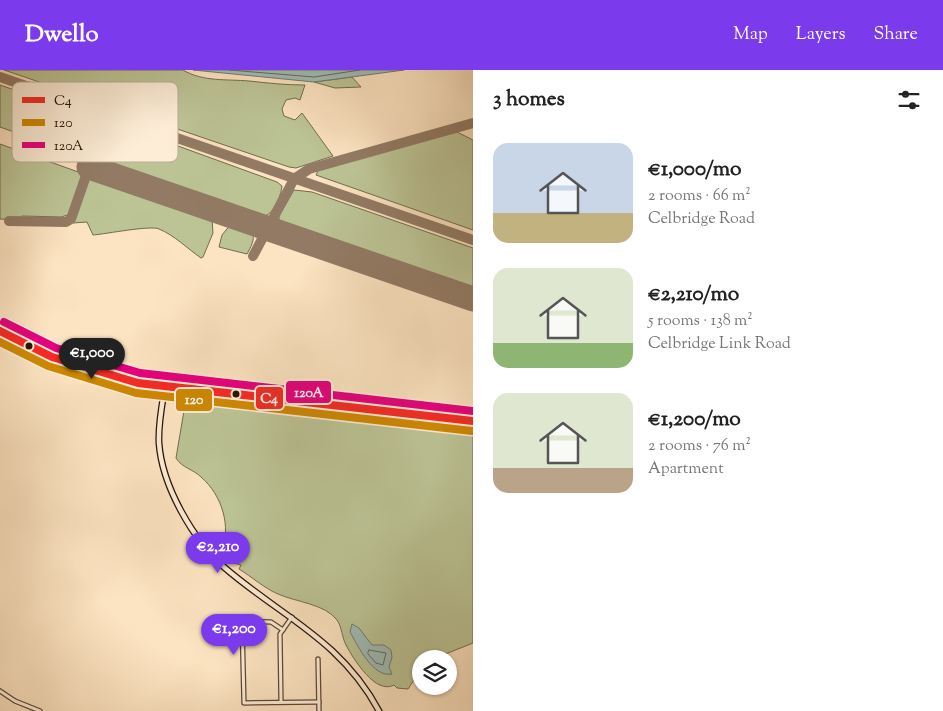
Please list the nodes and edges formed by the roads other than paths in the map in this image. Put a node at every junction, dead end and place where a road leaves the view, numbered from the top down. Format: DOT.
graph roads {
  1 [pos="0,331"];
  2 [pos="165,387"];
  3 [pos="473,420"];
  4 [pos="292,617"];
  5 [pos="282,630"];
  6 [pos="318,659"];
  7 [pos="0,691"];
  8 [pos="281,702"];
  9 [pos="319,702"];
  10 [pos="40,711"];
  11 [pos="319,711"];
  12 [pos="379,711"];
  1 -- 2 [label="main road"];
  2 -- 3 [label="main road"];
  2 -- 4 [label="main road"];
  4 -- 5 [label="street"];
  4 -- 12 [label="main road"];
  5 -- 8 [label="street"];
  5 -- 8 [label="street"];
  6 -- 9 [label="street"];
  7 -- 10 [label="street"];
  8 -- 9 [label="street"];
  9 -- 11 [label="street"];
}
